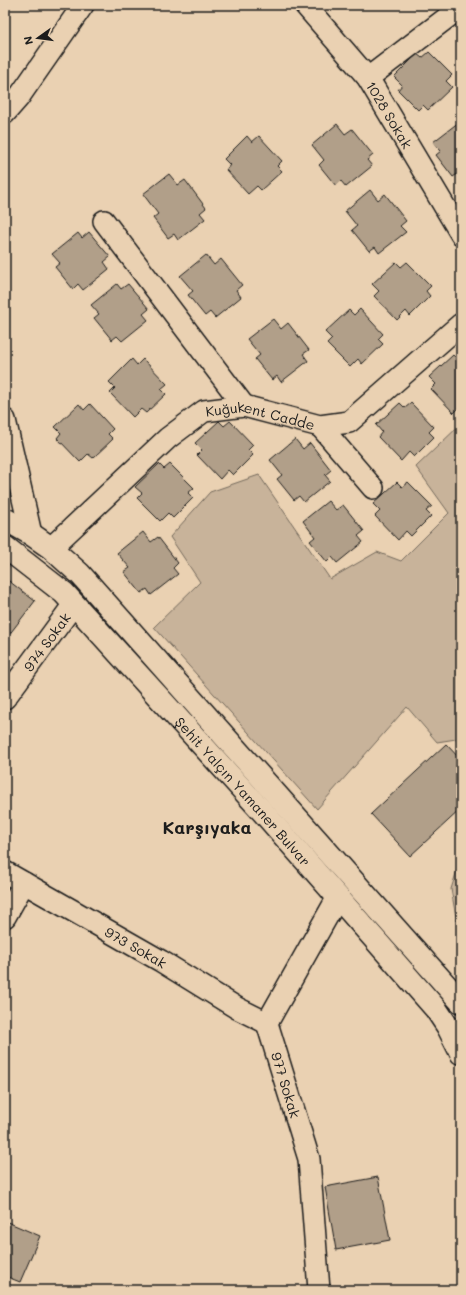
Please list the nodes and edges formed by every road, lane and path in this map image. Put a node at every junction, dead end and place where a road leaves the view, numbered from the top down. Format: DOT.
graph roads {
  1 [pos="83,5"];
  2 [pos="305,5"];
  3 [pos="461,7"];
  4 [pos="368,78"];
  5 [pos="5,113"];
  6 [pos="104,221"];
  7 [pos="461,234"];
  8 [pos="461,324"];
  9 [pos="244,406"];
  10 [pos="5,420"];
  11 [pos="320,426"];
  12 [pos="372,488"];
  13 [pos="5,519"];
  14 [pos="31,534"];
  15 [pos="5,547"];
  16 [pos="51,548"];
  17 [pos="74,604"];
  18 [pos="5,698"];
  19 [pos="5,872"];
  20 [pos="24,883"];
  21 [pos="338,897"];
  22 [pos="5,917"];
  23 [pos="461,1002"];
  24 [pos="267,1023"];
  25 [pos="461,1052"];
  26 [pos="319,1290"];
  1 -- 5 [label="street"];
  2 -- 4 [label="street, 1028 Sokak"];
  3 -- 4 [label="street"];
  4 -- 7 [label="street, 1028 Sokak"];
  6 -- 9 [label="street"];
  8 -- 11 [label="street, Kuğukent Cadde"];
  9 -- 11 [label="street, Kuğukent Cadde"];
  9 -- 16 [label="street, Kuğukent Cadde"];
  10 -- 14 [label="street"];
  11 -- 12 [label="street"];
  13 -- 14 [label="highway, Şehit Yalçın Yamaner Bulvar"];
  14 -- 16 [label="highway, Şehit Yalçın Yamaner Bulvar"];
  15 -- 17 [label="highway, Şehit Yalçın Yamaner Bulvar"];
  16 -- 23 [label="highway, Şehit Yalçın Yamaner Bulvar"];
  17 -- 18 [label="street, 974 Sokak"];
  17 -- 21 [label="highway, Şehit Yalçın Yamaner Bulvar"];
  19 -- 20 [label="street, 973 Sokak"];
  20 -- 22 [label="street"];
  20 -- 24 [label="street, 973 Sokak"];
  21 -- 24 [label="street"];
  21 -- 25 [label="highway, Şehit Yalçın Yamaner Bulvar"];
  24 -- 26 [label="street, 977 Sokak"];
}
